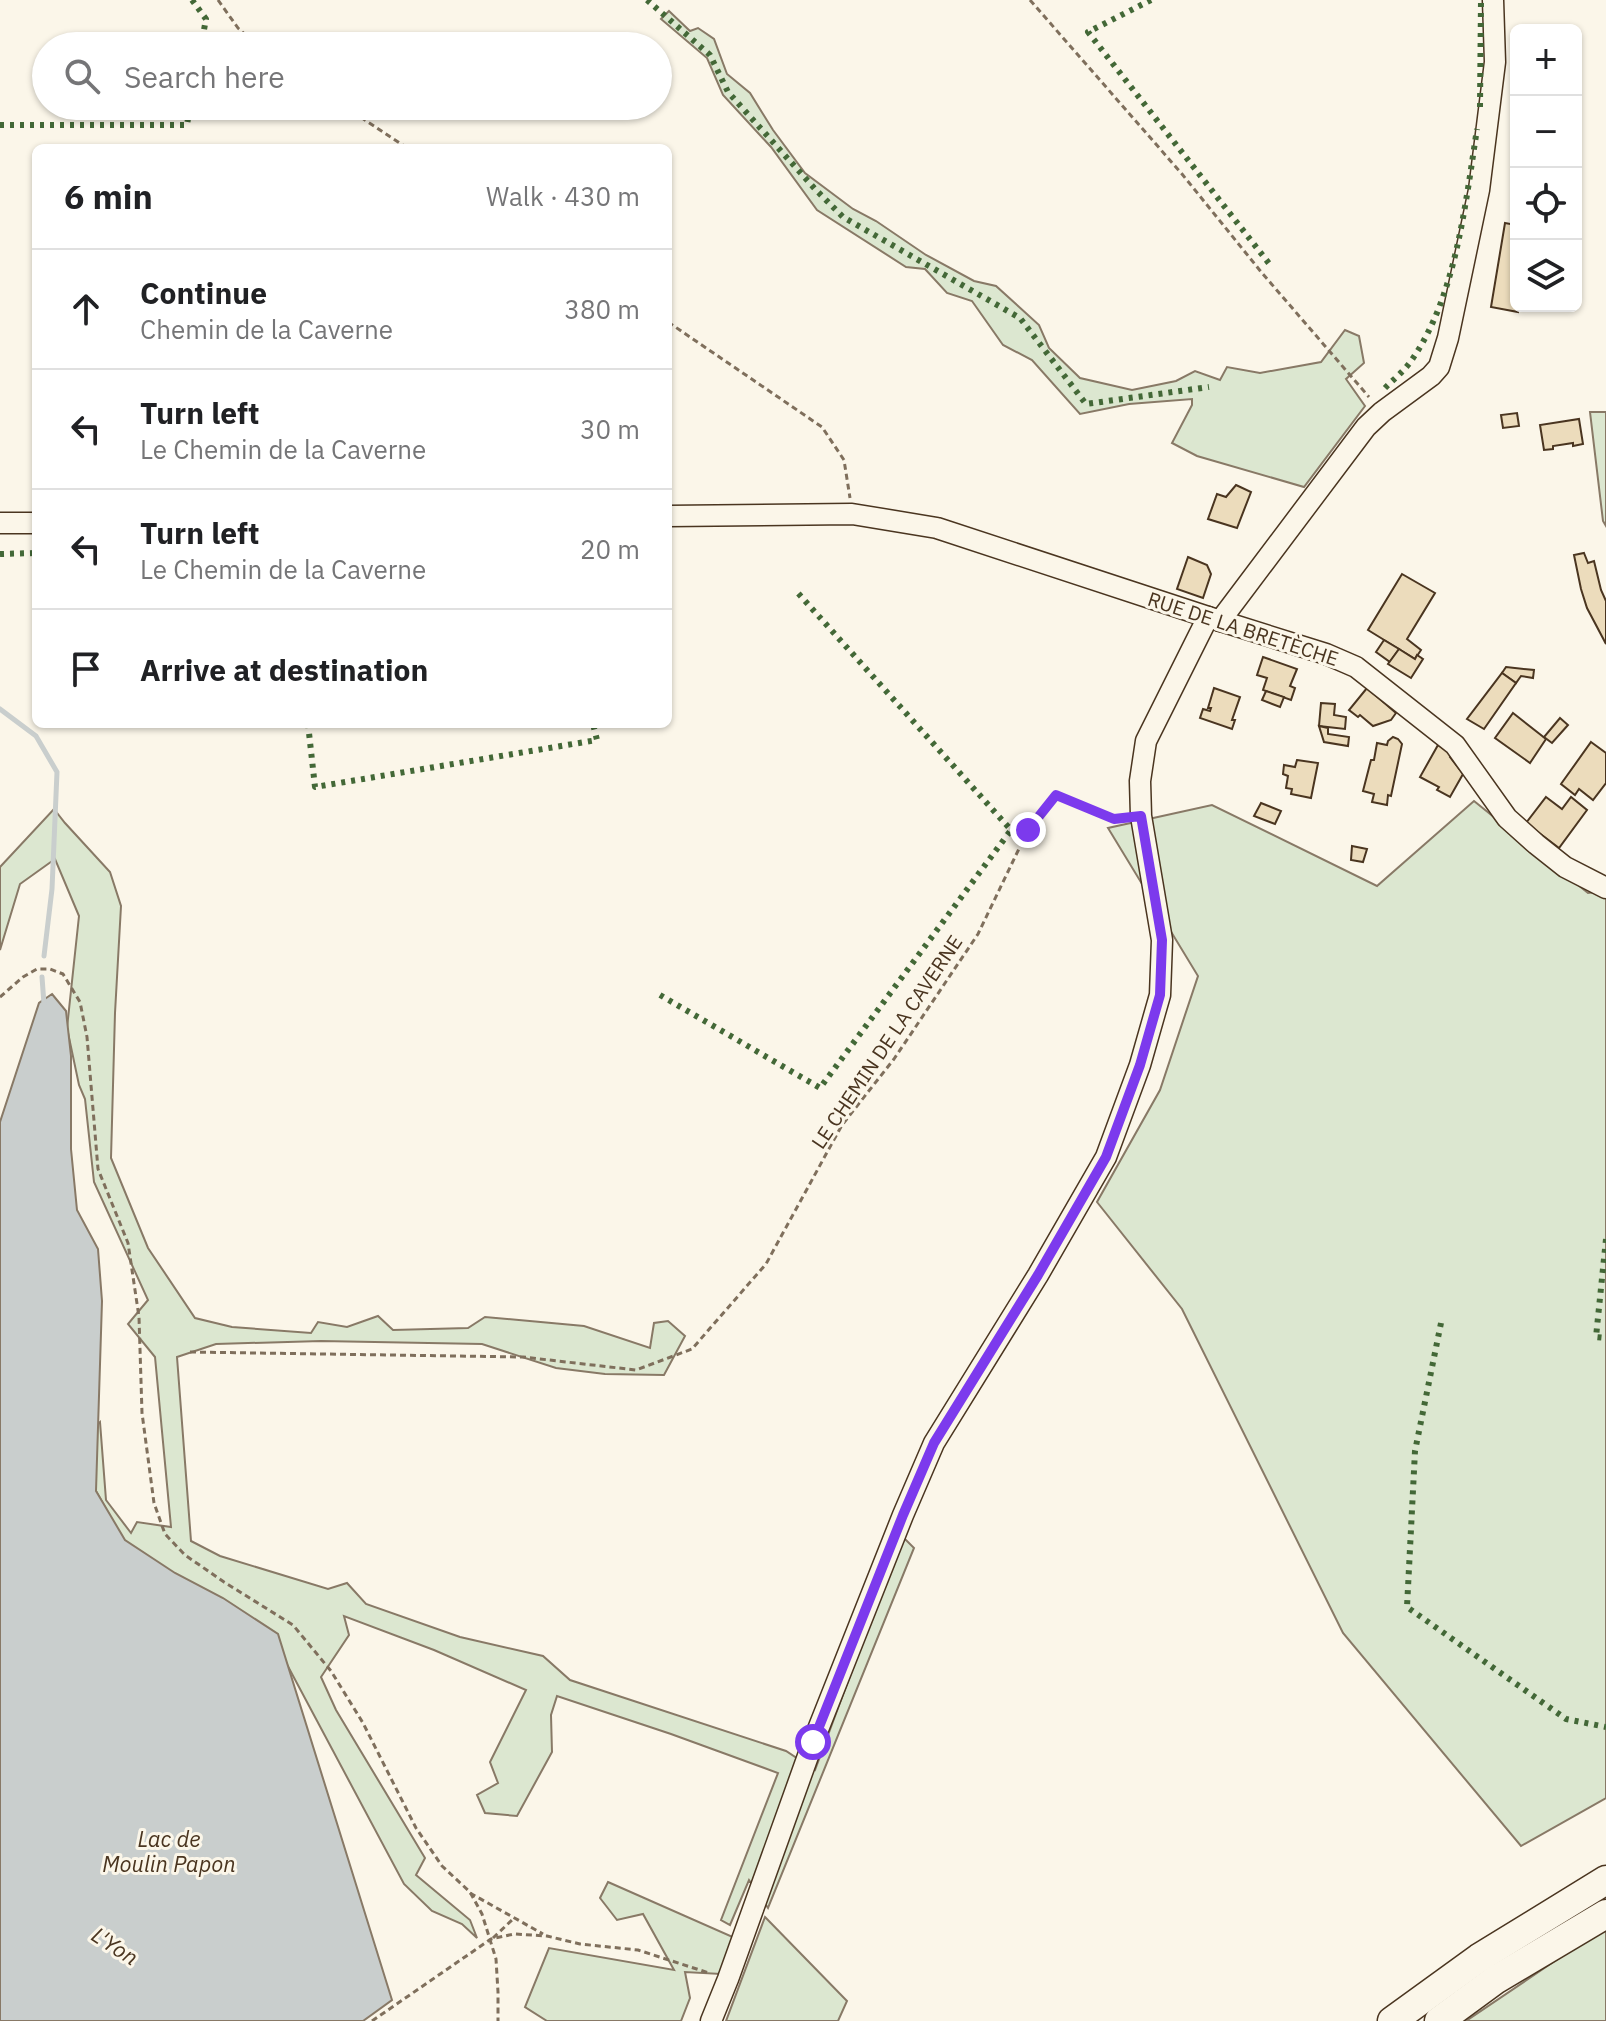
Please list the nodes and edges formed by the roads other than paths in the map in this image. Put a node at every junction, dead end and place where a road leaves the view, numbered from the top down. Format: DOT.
graph roads {
  1 [pos="1493,0"];
  2 [pos="672,516"];
  3 [pos="0,523"];
  4 [pos="32,523"];
  5 [pos="1214,619"];
  6 [pos="1606,888"];
  7 [pos="1606,1880"];
  8 [pos="1606,1914"];
  9 [pos="711,2021"];
  10 [pos="1392,2021"];
  11 [pos="1439,2021"];
  1 -- 5 [label="street"];
  2 -- 5 [label="street, RUE DE LA BRETÈCHE"];
  3 -- 4 [label="street"];
  5 -- 6 [label="street, RUE DE LA BRETÈCHE"];
  5 -- 9 [label="street"];
  7 -- 10 [label="highway"];
  8 -- 11 [label="highway"];
}
